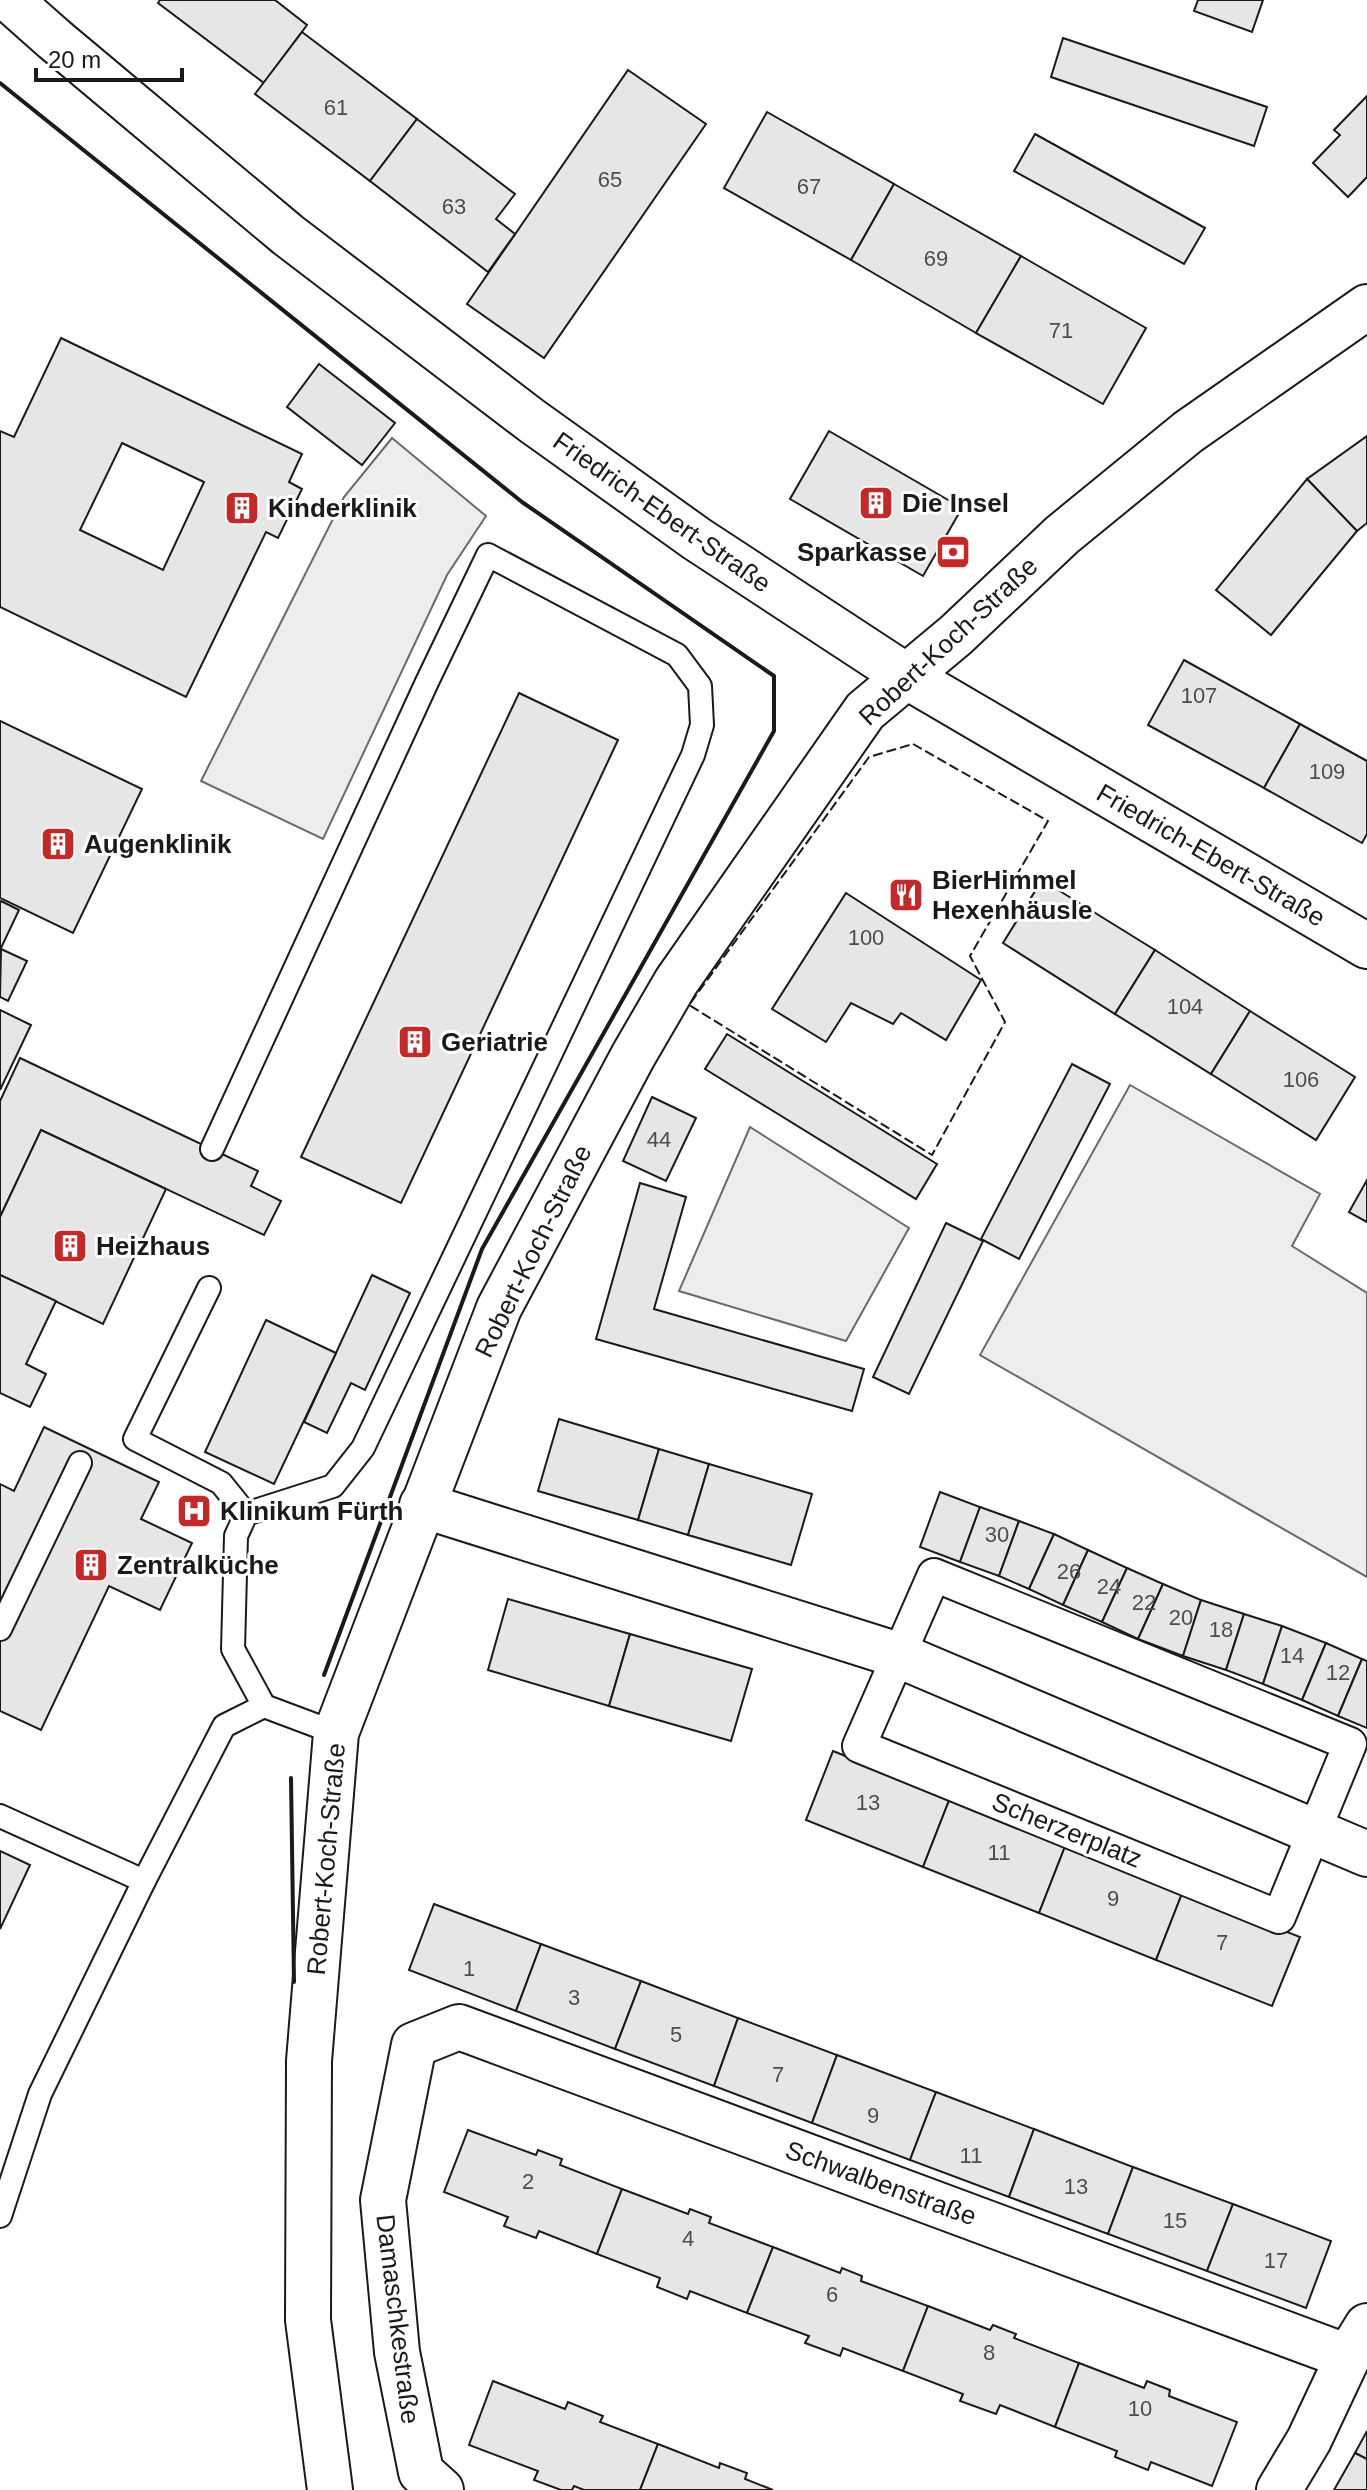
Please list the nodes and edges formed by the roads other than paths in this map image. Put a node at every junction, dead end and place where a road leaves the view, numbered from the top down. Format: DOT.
graph roads {
  1 [pos="10,0"];
  2 [pos="1367,307"];
  3 [pos="906,676"];
  4 [pos="1367,946"];
  5 [pos="212,1149"];
  6 [pos="209,1288"];
  7 [pos="80,1463"];
  8 [pos="422,1505"];
  9 [pos="246,1514"];
  10 [pos="0,1629"];
  11 [pos="898,1655"];
  12 [pos="264,1706"];
  13 [pos="336,1733"];
  14 [pos="0,1816"];
  15 [pos="1315,1830"];
  16 [pos="1367,1854"];
  17 [pos="144,1881"];
  18 [pos="414,2045"];
  19 [pos="0,2216"];
  20 [pos="1358,2342"];
  21 [pos="330,2490"];
  22 [pos="441,2490"];
  23 [pos="1279,2490"];
  1 -- 3 [label="street, Friedrich-Ebert-Straße"];
  2 -- 3 [label="street, Robert-Koch-Straße"];
  3 -- 4 [label="street, Friedrich-Ebert-Straße"];
  3 -- 8 [label="street, Robert-Koch-Straße"];
  5 -- 9 [label="lane"];
  6 -- 9 [label="lane"];
  7 -- 10 [label="lane"];
  8 -- 11 [label="street"];
  8 -- 13 [label="street, Robert-Koch-Straße"];
  9 -- 12 [label="lane"];
  11 -- 15 [label="street"];
  11 -- 15 [label="street, Scherzerplatz"];
  11 -- 15 [label="street, Scherzerplatz"];
  12 -- 13 [label="lane"];
  12 -- 17 [label="lane"];
  13 -- 21 [label="street, Robert-Koch-Straße"];
  14 -- 17 [label="lane"];
  15 -- 16 [label="street"];
  17 -- 19 [label="lane"];
  18 -- 20 [label="street, Schwalbenstraße"];
  18 -- 22 [label="street, Damaschkestraße"];
  20 -- 23 [label="street"];
}
